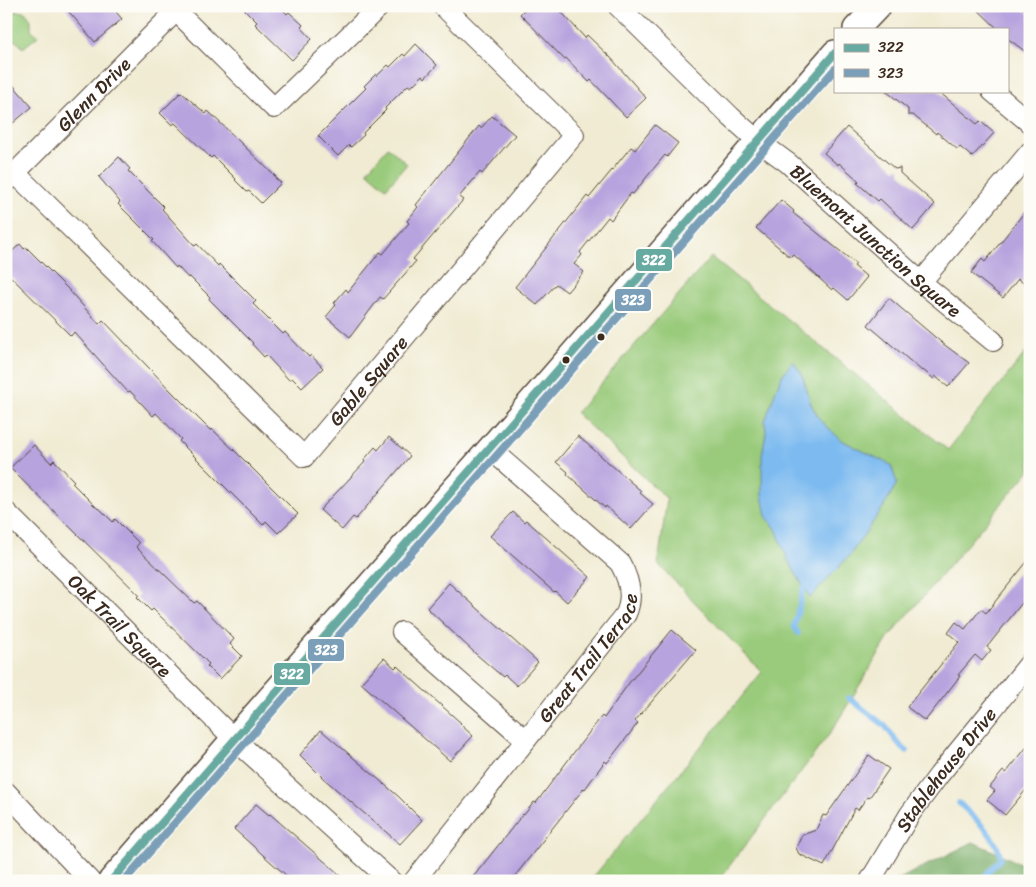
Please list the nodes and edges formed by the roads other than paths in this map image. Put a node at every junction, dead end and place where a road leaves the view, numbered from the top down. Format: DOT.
graph roads {
  1 [pos="380,6"];
  2 [pos="443,6"];
  3 [pos="618,6"];
  4 [pos="878,6"];
  5 [pos="172,10"];
  6 [pos="857,28"];
  7 [pos="834,54"];
  8 [pos="993,92"];
  9 [pos="1030,123"];
  10 [pos="758,141"];
  11 [pos="1030,152"];
  12 [pos="9,179"];
  13 [pos="921,282"];
  14 [pos="993,341"];
  15 [pos="490,449"];
  16 [pos="6,512"];
  17 [pos="402,632"];
  18 [pos="1030,663"];
  19 [pos="234,739"];
  20 [pos="526,740"];
  21 [pos="6,792"];
  22 [pos="90,881"];
  23 [pos="111,881"];
  24 [pos="391,881"];
  25 [pos="414,881"];
  26 [pos="870,881"];
  1 -- 5 [label="street"];
  2 -- 12 [label="street, Gable Square"];
  3 -- 10 [label="street, Bluemont Junction Square"];
  4 -- 6 [label="main road"];
  5 -- 12 [label="street, Glenn Drive"];
  7 -- 10 [label="main road"];
  8 -- 9 [label="street"];
  10 -- 13 [label="street, Bluemont Junction Square"];
  10 -- 15 [label="main road"];
  11 -- 13 [label="street"];
  13 -- 14 [label="street, Bluemont Junction Square"];
  15 -- 19 [label="main road"];
  15 -- 20 [label="street, Great Trail Terrace"];
  16 -- 19 [label="street, Oak Trail Square"];
  17 -- 20 [label="street"];
  18 -- 26 [label="street, Stablehouse Drive"];
  19 -- 23 [label="main road"];
  19 -- 24 [label="street, Oak Trail Square"];
  20 -- 25 [label="street, Great Trail Terrace"];
  21 -- 22 [label="street"];
}
